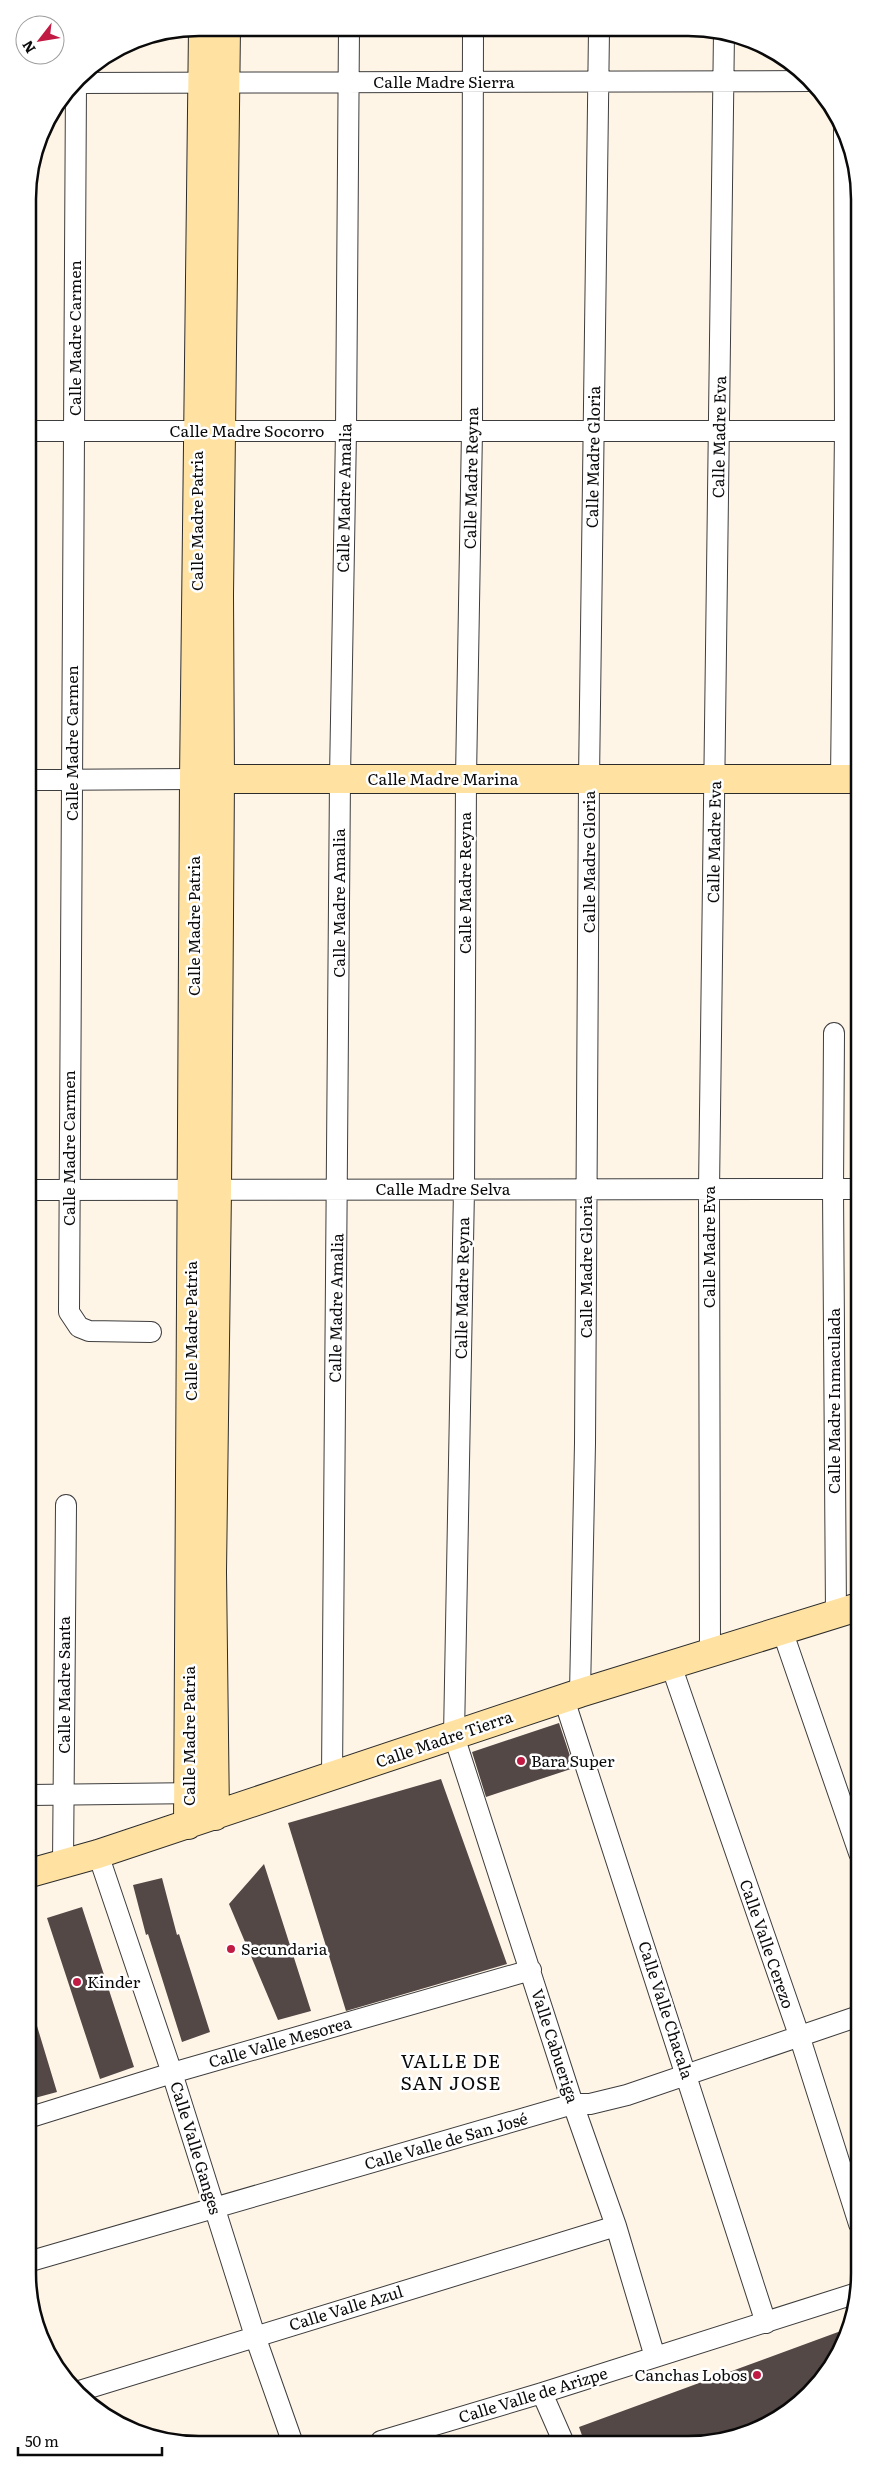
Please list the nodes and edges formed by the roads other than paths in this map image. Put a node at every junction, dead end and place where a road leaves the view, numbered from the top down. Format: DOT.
graph roads {
  1 [pos="473,36"];
  2 [pos="599,36"];
  3 [pos="205,37"];
  4 [pos="224,37"];
  5 [pos="348,37"];
  6 [pos="724,40"];
  7 [pos="598,81"];
  8 [pos="723,81"];
  9 [pos="214,82"];
  10 [pos="348,82"];
  11 [pos="473,82"];
  12 [pos="801,82"];
  13 [pos="85,83"];
  14 [pos="76,93"];
  15 [pos="845,156"];
  16 [pos="851,426"];
  17 [pos="75,430"];
  18 [pos="209,430"];
  19 [pos="472,430"];
  20 [pos="720,430"];
  21 [pos="37,431"];
  22 [pos="593,431"];
  23 [pos="851,431"];
  24 [pos="346,432"];
  25 [pos="851,452"];
  26 [pos="340,778"];
  27 [pos="466,778"];
  28 [pos="207,779"];
  29 [pos="716,779"];
  30 [pos="849,779"];
  31 [pos="37,780"];
  32 [pos="72,780"];
  33 [pos="589,780"];
  34 [pos="834,1033"];
  35 [pos="337,1189"];
  36 [pos="586,1189"];
  37 [pos="833,1189"];
  38 [pos="851,1189"];
  39 [pos="37,1190"];
  40 [pos="68,1190"];
  41 [pos="204,1190"];
  42 [pos="464,1190"];
  43 [pos="709,1190"];
  44 [pos="151,1332"];
  45 [pos="66,1505"];
  46 [pos="847,1610"];
  47 [pos="782,1630"];
  48 [pos="710,1653"];
  49 [pos="671,1665"];
  50 [pos="572,1696"];
  51 [pos="454,1736"];
  52 [pos="332,1777"];
  53 [pos="36,1795"];
  54 [pos="64,1795"];
  55 [pos="206,1801"];
  56 [pos="850,1831"];
  57 [pos="98,1854"];
  58 [pos="63,1864"];
  59 [pos="36,1871"];
  60 [pos="531,1970"];
  61 [pos="850,2019"];
  62 [pos="799,2035"];
  63 [pos="172,2072"];
  64 [pos="687,2074"];
  65 [pos="573,2104"];
  66 [pos="36,2115"];
  67 [pos="850,2196"];
  68 [pos="214,2208"];
  69 [pos="616,2226"];
  70 [pos="36,2260"];
  71 [pos="849,2296"];
  72 [pos="766,2323"];
  73 [pos="255,2336"];
  74 [pos="655,2357"];
  75 [pos="85,2389"];
  76 [pos="542,2393"];
  77 [pos="290,2436"];
  78 [pos="404,2436"];
  79 [pos="561,2436"];
  1 -- 11 [label="street, Calle Madre Reyna"];
  2 -- 7 [label="street, Calle Madre Gloria"];
  3 -- 9 [label="street, Calle Madre Patria"];
  4 -- 9 [label="street, Calle Madre Patria"];
  5 -- 10 [label="street, Calle Madre Amalia"];
  6 -- 8 [label="street, Calle Madre Eva"];
  7 -- 8 [label="street, Calle Madre Sierra"];
  7 -- 11 [label="street, Calle Madre Sierra"];
  7 -- 22 [label="street, Calle Madre Gloria"];
  8 -- 12 [label="street, Calle Madre Sierra"];
  8 -- 20 [label="street, Calle Madre Eva"];
  9 -- 10 [label="street, Calle Madre Sierra"];
  9 -- 13 [label="street, Calle Madre Sierra"];
  9 -- 18 [label="street, Calle Madre Patria"];
  10 -- 11 [label="street, Calle Madre Sierra"];
  10 -- 24 [label="street, Calle Madre Amalia"];
  11 -- 19 [label="street, Calle Madre Reyna"];
  14 -- 17 [label="street, Calle Madre Carmen"];
  15 -- 16 [label="street"];
  17 -- 18 [label="street, Calle Madre Socorro"];
  17 -- 21 [label="street, Calle Madre Socorro"];
  17 -- 32 [label="street, Calle Madre Carmen"];
  18 -- 24 [label="street, Calle Madre Socorro"];
  18 -- 28 [label="street, Calle Madre Patria"];
  19 -- 22 [label="street, Calle Madre Socorro"];
  19 -- 24 [label="street, Calle Madre Socorro"];
  19 -- 27 [label="street, Calle Madre Reyna"];
  20 -- 22 [label="street, Calle Madre Socorro"];
  20 -- 23 [label="street, Calle Madre Socorro"];
  20 -- 29 [label="street, Calle Madre Eva"];
  22 -- 33 [label="street, Calle Madre Gloria"];
  24 -- 26 [label="street, Calle Madre Amalia"];
  25 -- 30 [label="street"];
  26 -- 27 [label="street, Calle Madre Marina"];
  26 -- 28 [label="street, Calle Madre Marina"];
  26 -- 35 [label="street, Calle Madre Amalia"];
  27 -- 33 [label="street, Calle Madre Marina"];
  27 -- 42 [label="street, Calle Madre Reyna"];
  28 -- 32 [label="street, Calle Madre Marina"];
  28 -- 41 [label="street, Calle Madre Patria"];
  29 -- 30 [label="street, Calle Madre Marina"];
  29 -- 33 [label="street, Calle Madre Marina"];
  29 -- 43 [label="street, Calle Madre Eva"];
  31 -- 32 [label="street, Calle Madre Marina"];
  32 -- 40 [label="street, Calle Madre Carmen"];
  33 -- 36 [label="street, Calle Madre Gloria"];
  34 -- 37 [label="street, Calle Madre Inmaculada"];
  35 -- 41 [label="street, Calle Madre Selva"];
  35 -- 42 [label="street, Calle Madre Selva"];
  35 -- 52 [label="street, Calle Madre Amalia"];
  36 -- 42 [label="street, Calle Madre Selva"];
  36 -- 43 [label="street, Calle Madre Selva"];
  36 -- 50 [label="street, Calle Madre Gloria"];
  37 -- 38 [label="street, Calle Madre Selva"];
  37 -- 43 [label="street, Calle Madre Selva"];
  37 -- 46 [label="street, Calle Madre Inmaculada"];
  39 -- 40 [label="street, Calle Madre Selva"];
  40 -- 41 [label="street, Calle Madre Selva"];
  40 -- 44 [label="street, Calle Madre Carmen"];
  41 -- 55 [label="street, Calle Madre Patria"];
  42 -- 51 [label="street, Calle Madre Reyna"];
  43 -- 48 [label="street, Calle Madre Eva"];
  45 -- 54 [label="street, Calle Madre Santa"];
  46 -- 47 [label="street, Calle Madre Tierra"];
  47 -- 48 [label="street, Calle Madre Tierra"];
  47 -- 56 [label="street"];
  48 -- 49 [label="street, Calle Madre Tierra"];
  49 -- 50 [label="street, Calle Madre Tierra"];
  49 -- 62 [label="street, Calle Valle Cerezo"];
  50 -- 51 [label="street, Calle Madre Tierra"];
  50 -- 64 [label="street, Calle Valle Chacala"];
  51 -- 52 [label="street, Calle Madre Tierra"];
  51 -- 60 [label="street, Valle Cabueriga"];
  52 -- 55 [label="street, Calle Madre Tierra"];
  53 -- 54 [label="street"];
  54 -- 55 [label="street"];
  54 -- 58 [label="street, Calle Madre Santa"];
  55 -- 57 [label="street, Calle Madre Tierra"];
  57 -- 58 [label="street, Calle Madre Tierra"];
  57 -- 63 [label="street, Calle Valle Ganges"];
  58 -- 59 [label="street, Calle Madre Tierra"];
  60 -- 63 [label="street, Calle Valle Mesorea"];
  60 -- 65 [label="street, Valle Cabueriga"];
  61 -- 62 [label="street, Calle Valle de San José"];
  62 -- 64 [label="street, Calle Valle de San José"];
  62 -- 67 [label="street, Calle Valle Cerezo"];
  63 -- 66 [label="street, Calle Valle Mesorea"];
  63 -- 68 [label="street, Calle Valle Ganges"];
  64 -- 65 [label="street, Calle Valle de San José"];
  64 -- 72 [label="street, Calle Valle Chacala"];
  65 -- 68 [label="street, Calle Valle de San José"];
  65 -- 69 [label="street, Valle Cabueriga"];
  68 -- 70 [label="street, Calle Valle de San José"];
  68 -- 73 [label="street, Calle Valle Ganges"];
  69 -- 73 [label="street, Calle Valle Azul"];
  69 -- 74 [label="street, Valle Cabueriga"];
  71 -- 72 [label="street, Calle Valle de Arizpe"];
  72 -- 74 [label="street, Calle Valle de Arizpe"];
  73 -- 75 [label="street, Calle Valle Azul"];
  73 -- 77 [label="street, Calle Valle Ganges"];
  74 -- 76 [label="street, Calle Valle de Arizpe"];
  76 -- 78 [label="street, Calle Valle de Arizpe"];
  76 -- 79 [label="street"];
}
